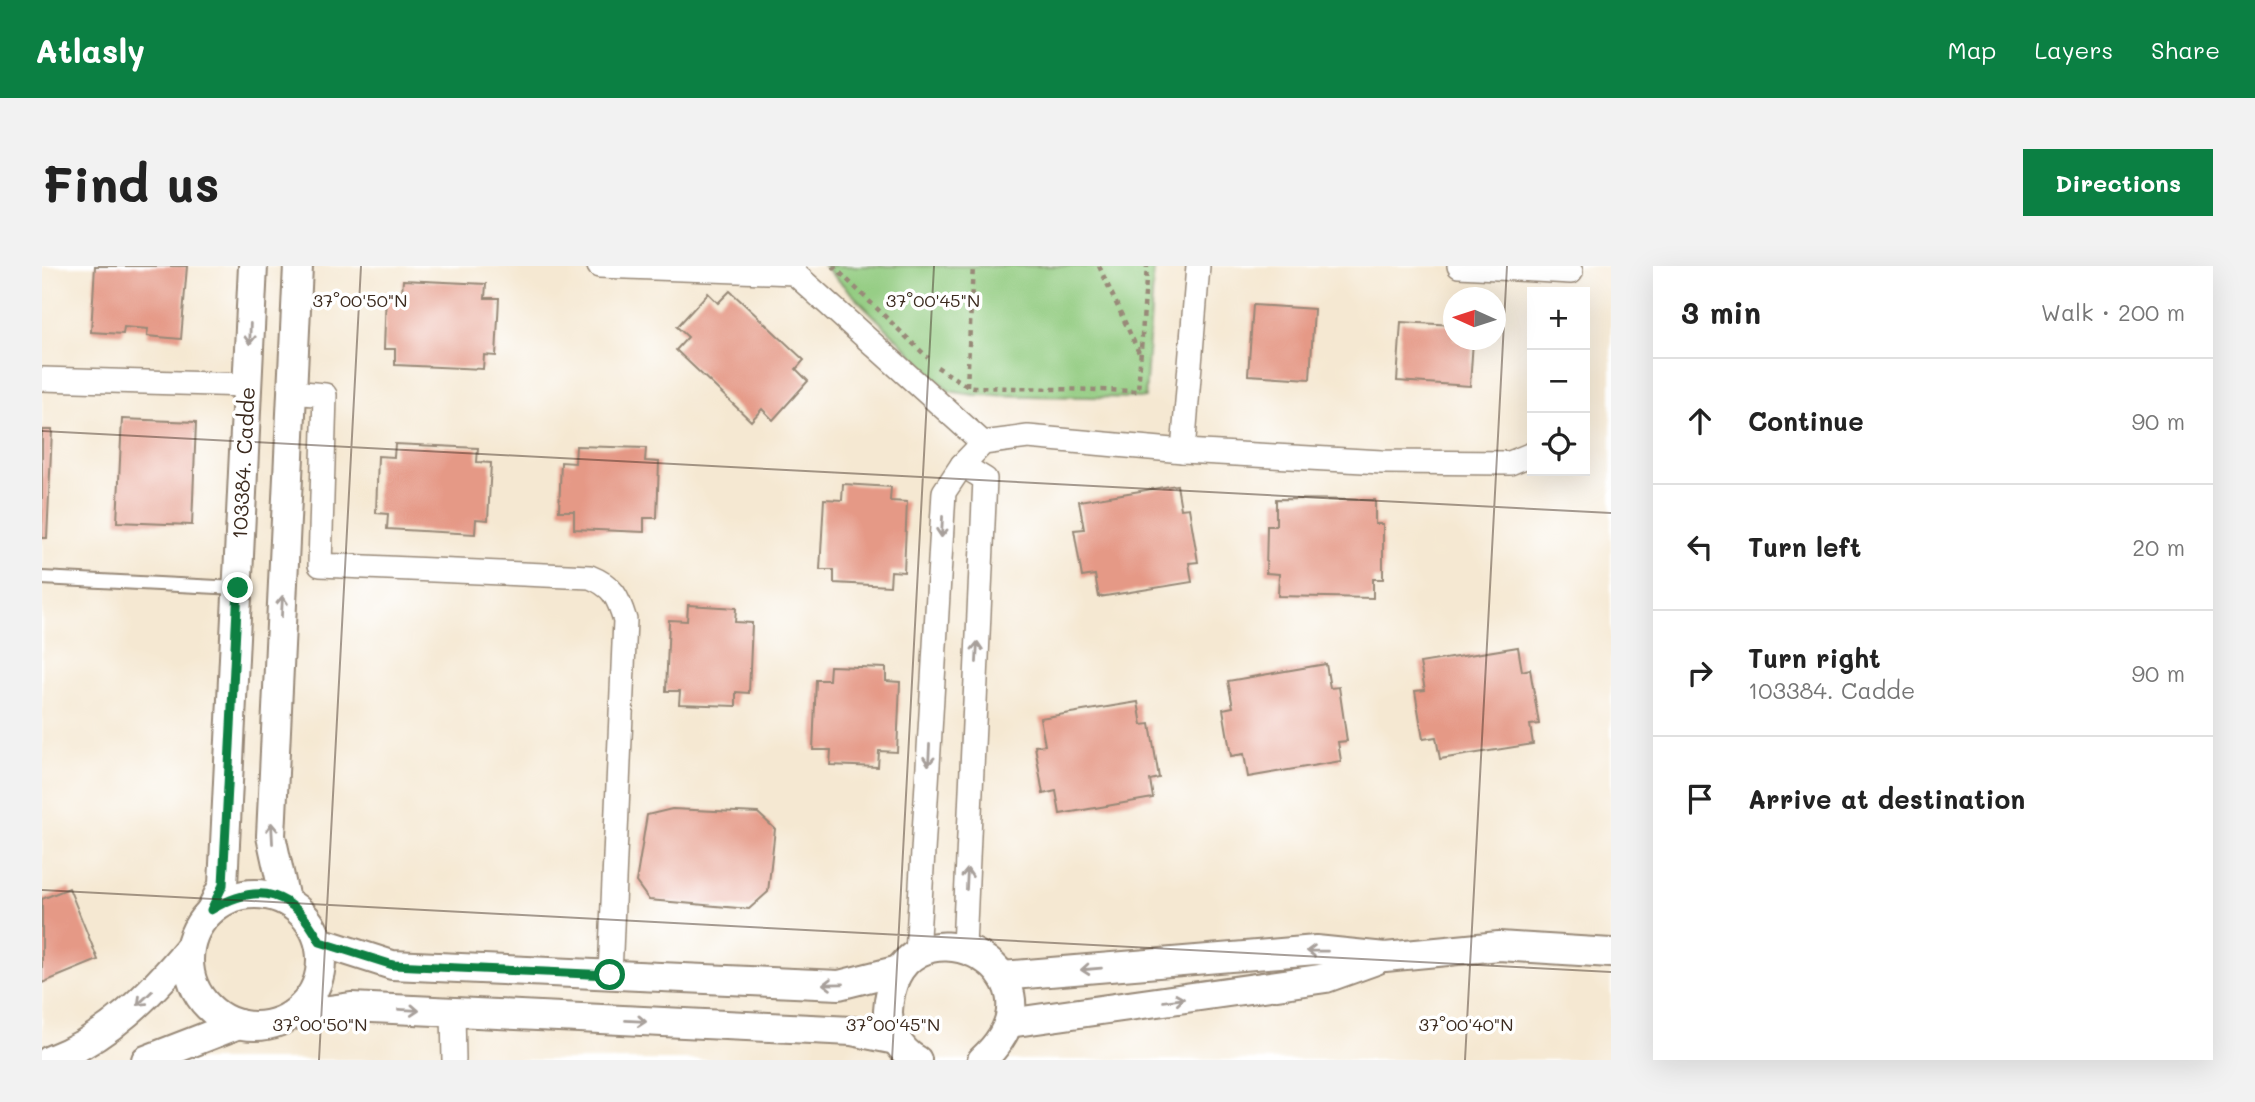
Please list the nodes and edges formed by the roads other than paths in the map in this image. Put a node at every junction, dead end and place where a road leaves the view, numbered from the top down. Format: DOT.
graph roads {
  1 [pos="253,266"];
  2 [pos="298,266"];
  3 [pos="599,266"];
  4 [pos="1198,266"];
  5 [pos="1460,266"];
  6 [pos="794,270"];
  7 [pos="1571,277"];
  8 [pos="42,379"];
  9 [pos="248,385"];
  10 [pos="292,392"];
  11 [pos="983,443"];
  12 [pos="1182,451"];
  13 [pos="1527,456"];
  14 [pos="962,465"];
  15 [pos="42,578"];
  16 [pos="238,588"];
  17 [pos="285,900"];
  18 [pos="211,910"];
  19 [pos="320,942"];
  20 [pos="190,947"];
  21 [pos="964,947"];
  22 [pos="1611,953"];
  23 [pos="1385,957"];
  24 [pos="908,962"];
  25 [pos="610,975"];
  26 [pos="1002,976"];
  27 [pos="453,1012"];
  28 [pos="292,1015"];
  29 [pos="1009,1023"];
  30 [pos="239,1024"];
  31 [pos="909,1054"];
  32 [pos="50,1060"];
  33 [pos="146,1060"];
  34 [pos="454,1060"];
  35 [pos="982,1060"];
  1 -- 9 [label="street, 103384. Cadde, one-way"];
  2 -- 10 [label="street"];
  3 -- 6 [label="street"];
  4 -- 12 [label="street"];
  5 -- 7 [label="street"];
  6 -- 11 [label="street"];
  8 -- 9 [label="street"];
  9 -- 16 [label="street, 103384. Cadde"];
  17 -- 10 [label="street, one-way"];
  10 -- 25 [label="street"];
  11 -- 12 [label="street"];
  11 -- 14 [label="street"];
  12 -- 13 [label="street"];
  21 -- 14 [label="street, one-way"];
  14 -- 24 [label="street, one-way"];
  15 -- 16 [label="lane"];
  16 -- 18 [label="street, 103384. Cadde"];
  17 -- 18 [label="street"];
  17 -- 19 [label="street"];
  18 -- 20 [label="street"];
  19 -- 25 [label="street"];
  19 -- 28 [label="street"];
  20 -- 30 [label="street"];
  20 -- 32 [label="street, one-way"];
  21 -- 24 [label="street"];
  21 -- 26 [label="street"];
  22 -- 23 [label="street"];
  23 -- 26 [label="street, one-way"];
  29 -- 23 [label="street, one-way"];
  24 -- 25 [label="street, one-way"];
  24 -- 31 [label="street"];
  26 -- 29 [label="street"];
  28 -- 27 [label="street, one-way"];
  27 -- 31 [label="street, one-way"];
  27 -- 34 [label="street"];
  28 -- 30 [label="street"];
  29 -- 35 [label="street"];
  30 -- 33 [label="street"];
}
